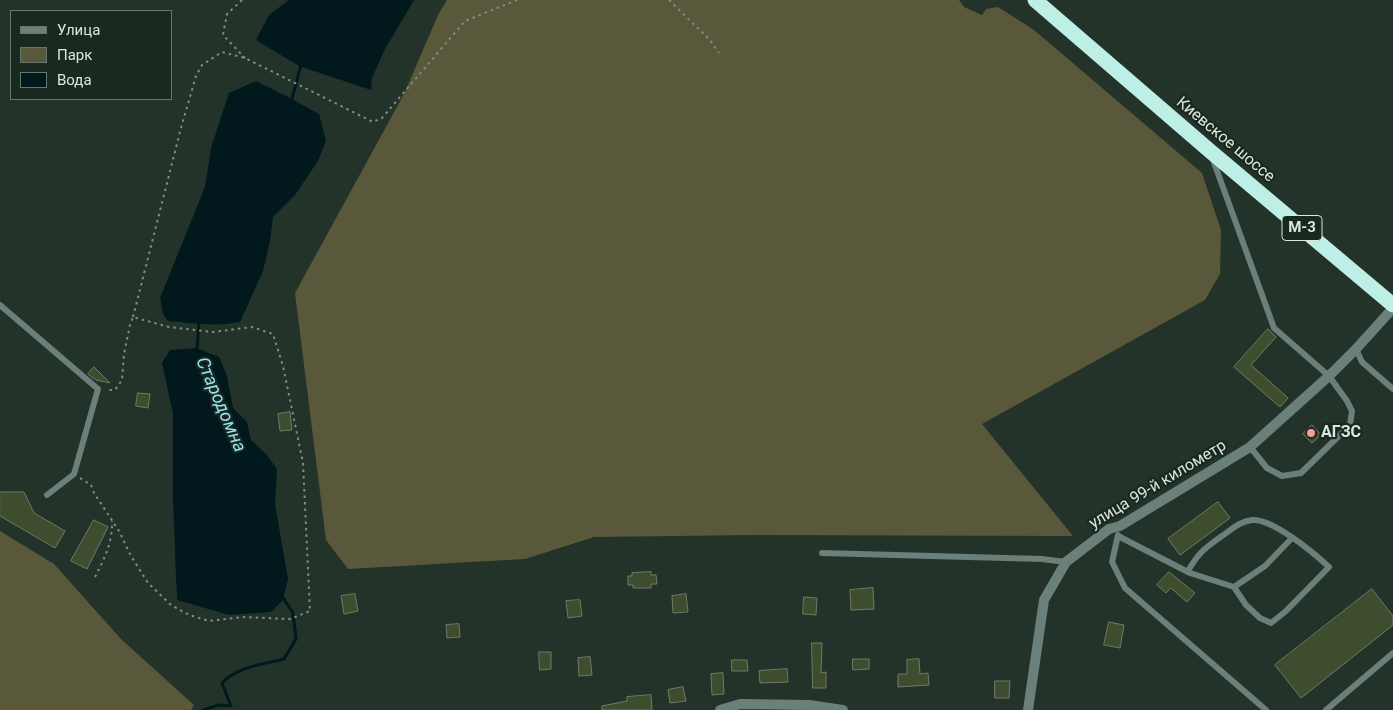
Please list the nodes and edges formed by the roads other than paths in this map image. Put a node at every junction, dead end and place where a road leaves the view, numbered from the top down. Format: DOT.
graph roads {
  1 [pos="1035,0"];
  2 [pos="1210,151"];
  3 [pos="0,305"];
  4 [pos="1393,307"];
  5 [pos="1356,349"];
  6 [pos="1329,376"];
  7 [pos="1393,389"];
  8 [pos="1250,447"];
  9 [pos="47,495"];
  10 [pos="1119,531"];
  11 [pos="1292,538"];
  12 [pos="822,553"];
  13 [pos="1066,562"];
  14 [pos="1188,572"];
  15 [pos="1234,587"];
  16 [pos="1393,653"];
  17 [pos="720,710"];
  18 [pos="843,710"];
  19 [pos="1028,710"];
  20 [pos="1266,710"];
  21 [pos="1326,710"];
  1 -- 2 [label="highway, Киевское шоссе / М-3"];
  2 -- 4 [label="highway, Киевское шоссе / М-3"];
  2 -- 6 [label="lane"];
  3 -- 9 [label="lane"];
  4 -- 5 [label="street, улица 99-й километр"];
  5 -- 6 [label="street, улица 99-й километр"];
  5 -- 7 [label="lane"];
  6 -- 8 [label="street, улица 99-й километр"];
  6 -- 8 [label="lane"];
  8 -- 10 [label="street, улица 99-й километр"];
  10 -- 13 [label="street, улица 99-й километр"];
  10 -- 14 [label="lane"];
  10 -- 20 [label="lane"];
  11 -- 14 [label="lane"];
  11 -- 15 [label="lane"];
  11 -- 15 [label="lane"];
  12 -- 13 [label="lane"];
  13 -- 19 [label="street, улица 99-й километр"];
  14 -- 15 [label="lane"];
  16 -- 21 [label="lane"];
  17 -- 18 [label="street"];
}
